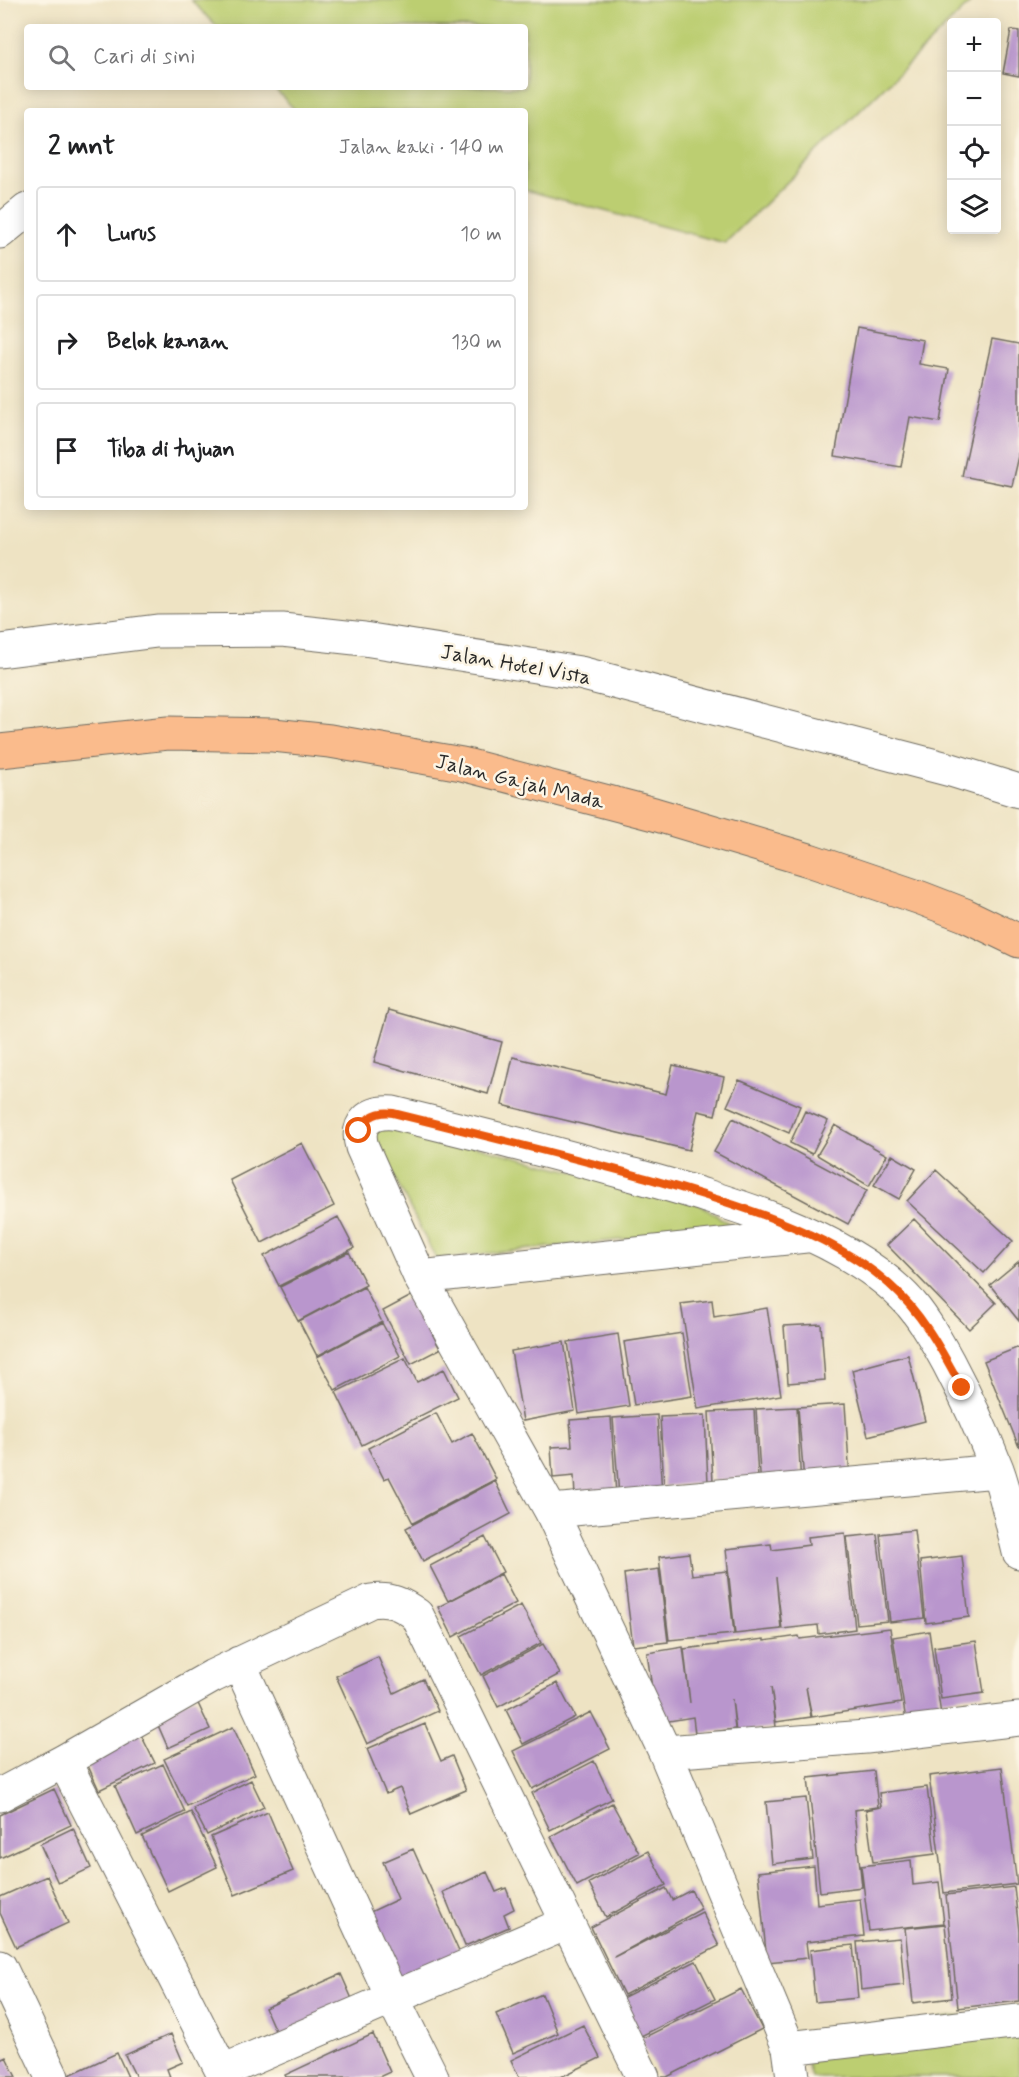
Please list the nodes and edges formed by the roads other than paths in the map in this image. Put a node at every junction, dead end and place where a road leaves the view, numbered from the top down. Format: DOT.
graph roads {
  1 [pos="24,212"];
  2 [pos="0,232"];
  3 [pos="0,651"];
  4 [pos="0,751"];
  5 [pos="1019,791"];
  6 [pos="1019,941"];
  7 [pos="811,1235"];
  8 [pos="420,1276"];
  9 [pos="997,1471"];
  10 [pos="551,1511"];
  11 [pos="1019,1552"];
  12 [pos="239,1663"];
  13 [pos="1019,1719"];
  14 [pos="665,1752"];
  15 [pos="64,1761"];
  16 [pos="0,1795"];
  17 [pos="567,1923"];
  18 [pos="0,1967"];
  19 [pos="393,1999"];
  20 [pos="1019,2021"];
  21 [pos="791,2063"];
  22 [pos="224,2074"];
  23 [pos="52,2077"];
  24 [pos="432,2077"];
  25 [pos="643,2077"];
  1 -- 2 [label="street"];
  3 -- 5 [label="street, Jalan Hotel Vista"];
  4 -- 6 [label="main road, Jalan Gajah Mada"];
  7 -- 8 [label="street"];
  7 -- 8 [label="street"];
  7 -- 9 [label="street"];
  8 -- 10 [label="street"];
  9 -- 10 [label="street"];
  9 -- 11 [label="street"];
  10 -- 14 [label="street"];
  12 -- 15 [label="street"];
  12 -- 17 [label="street"];
  12 -- 19 [label="street"];
  13 -- 14 [label="street"];
  14 -- 21 [label="street"];
  15 -- 16 [label="street"];
  15 -- 22 [label="street"];
  17 -- 19 [label="street"];
  17 -- 25 [label="street"];
  18 -- 23 [label="street"];
  19 -- 22 [label="street"];
  19 -- 24 [label="street"];
  20 -- 21 [label="street"];
}
